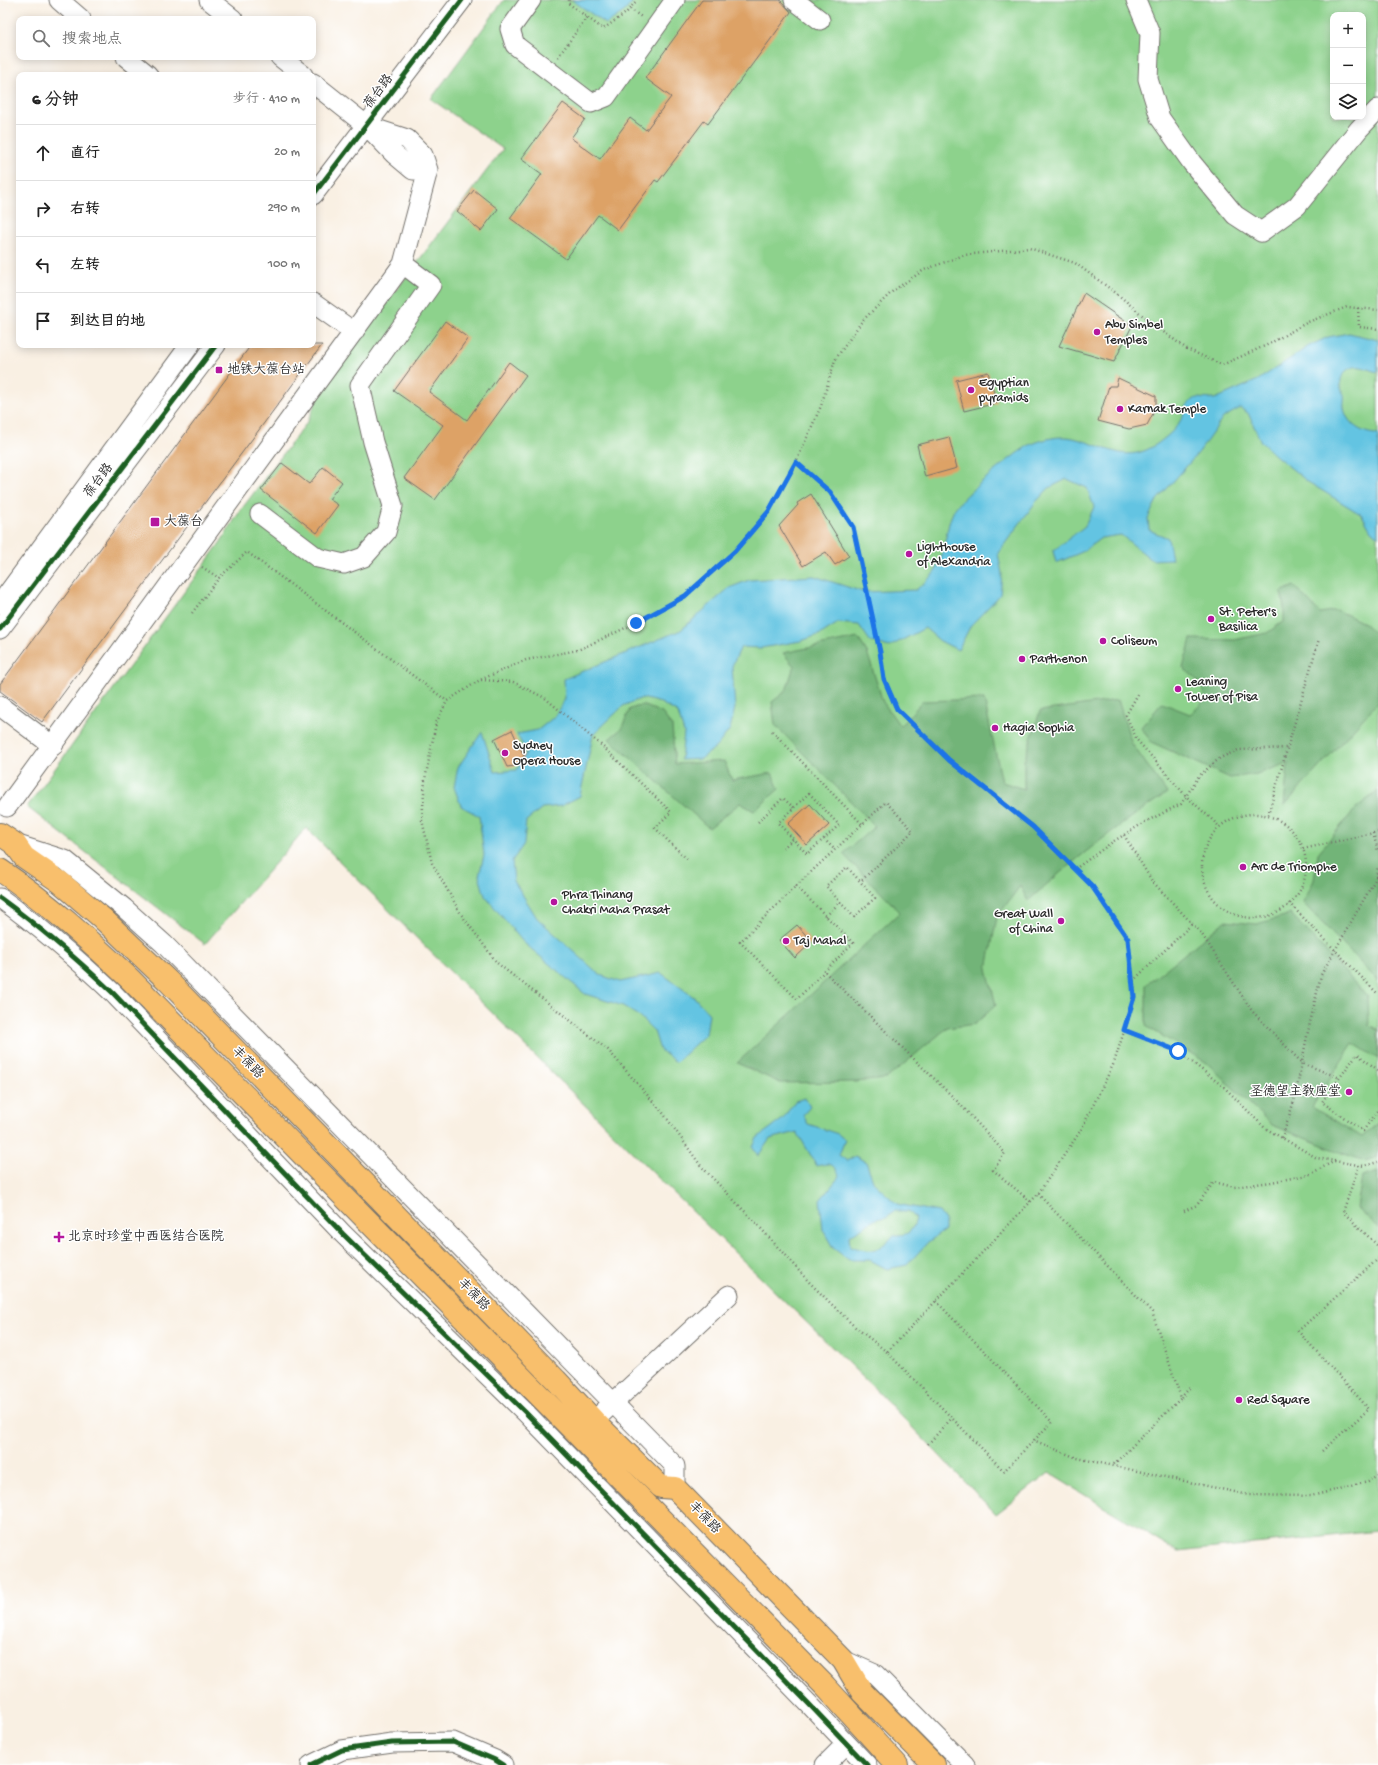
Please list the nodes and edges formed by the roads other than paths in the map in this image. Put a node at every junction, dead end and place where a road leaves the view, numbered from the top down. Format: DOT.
graph roads {
  1 [pos="59,0"];
  2 [pos="209,0"];
  3 [pos="462,0"];
  4 [pos="531,0"];
  5 [pos="675,0"];
  6 [pos="794,0"];
  7 [pos="1136,0"];
  8 [pos="78,16"];
  9 [pos="229,16"];
  10 [pos="820,20"];
  11 [pos="130,60"];
  12 [pos="284,60"];
  13 [pos="144,72"];
  14 [pos="299,72"];
  15 [pos="316,85"];
  16 [pos="1378,109"];
  17 [pos="367,126"];
  18 [pos="316,191"];
  19 [pos="403,264"];
  20 [pos="316,305"];
  21 [pos="354,332"];
  22 [pos="188,348"];
  23 [pos="214,348"];
  24 [pos="260,514"];
  25 [pos="0,604"];
  26 [pos="0,629"];
  27 [pos="0,706"];
  28 [pos="53,746"];
  29 [pos="7,807"];
  30 [pos="8,839"];
  31 [pos="0,870"];
  32 [pos="0,898"];
  33 [pos="729,1295"];
  34 [pos="614,1403"];
  35 [pos="587,1428"];
  36 [pos="562,1450"];
  37 [pos="675,1488"];
  38 [pos="843,1660"];
  39 [pos="846,1744"];
  40 [pos="311,1765"];
  41 [pos="503,1765"];
  42 [pos="825,1765"];
  43 [pos="866,1765"];
  44 [pos="896,1765"];
  45 [pos="934,1765"];
  46 [pos="965,1765"];
  1 -- 8 [label="street"];
  2 -- 9 [label="street"];
  3 -- 17 [label="street, 葆台路"];
  4 -- 5 [label="street"];
  6 -- 10 [label="street"];
  7 -- 16 [label="street"];
  11 -- 13 [label="street"];
  12 -- 14 [label="street"];
  15 -- 17 [label="street, 葆台路"];
  17 -- 18 [label="street, 葆台路"];
  17 -- 19 [label="street"];
  19 -- 21 [label="street"];
  19 -- 24 [label="street"];
  20 -- 21 [label="street"];
  21 -- 28 [label="street"];
  22 -- 25 [label="street, 葆台路"];
  23 -- 26 [label="street, 葆台路"];
  27 -- 28 [label="street"];
  28 -- 29 [label="street"];
  30 -- 34 [label="street"];
  30 -- 35 [label="main road, 丰葆路"];
  31 -- 35 [label="main road, 丰葆路"];
  32 -- 36 [label="street"];
  33 -- 34 [label="street"];
  34 -- 35 [label="street"];
  34 -- 37 [label="street"];
  35 -- 36 [label="street"];
  35 -- 37 [label="main road, 丰葆路"];
  35 -- 44 [label="main road, 丰葆路"];
  36 -- 39 [label="street"];
  37 -- 38 [label="main road, 丰葆路"];
  38 -- 45 [label="main road, 丰葆路"];
  38 -- 46 [label="street"];
  39 -- 42 [label="street"];
  39 -- 43 [label="street"];
  40 -- 41 [label="street"];
}
